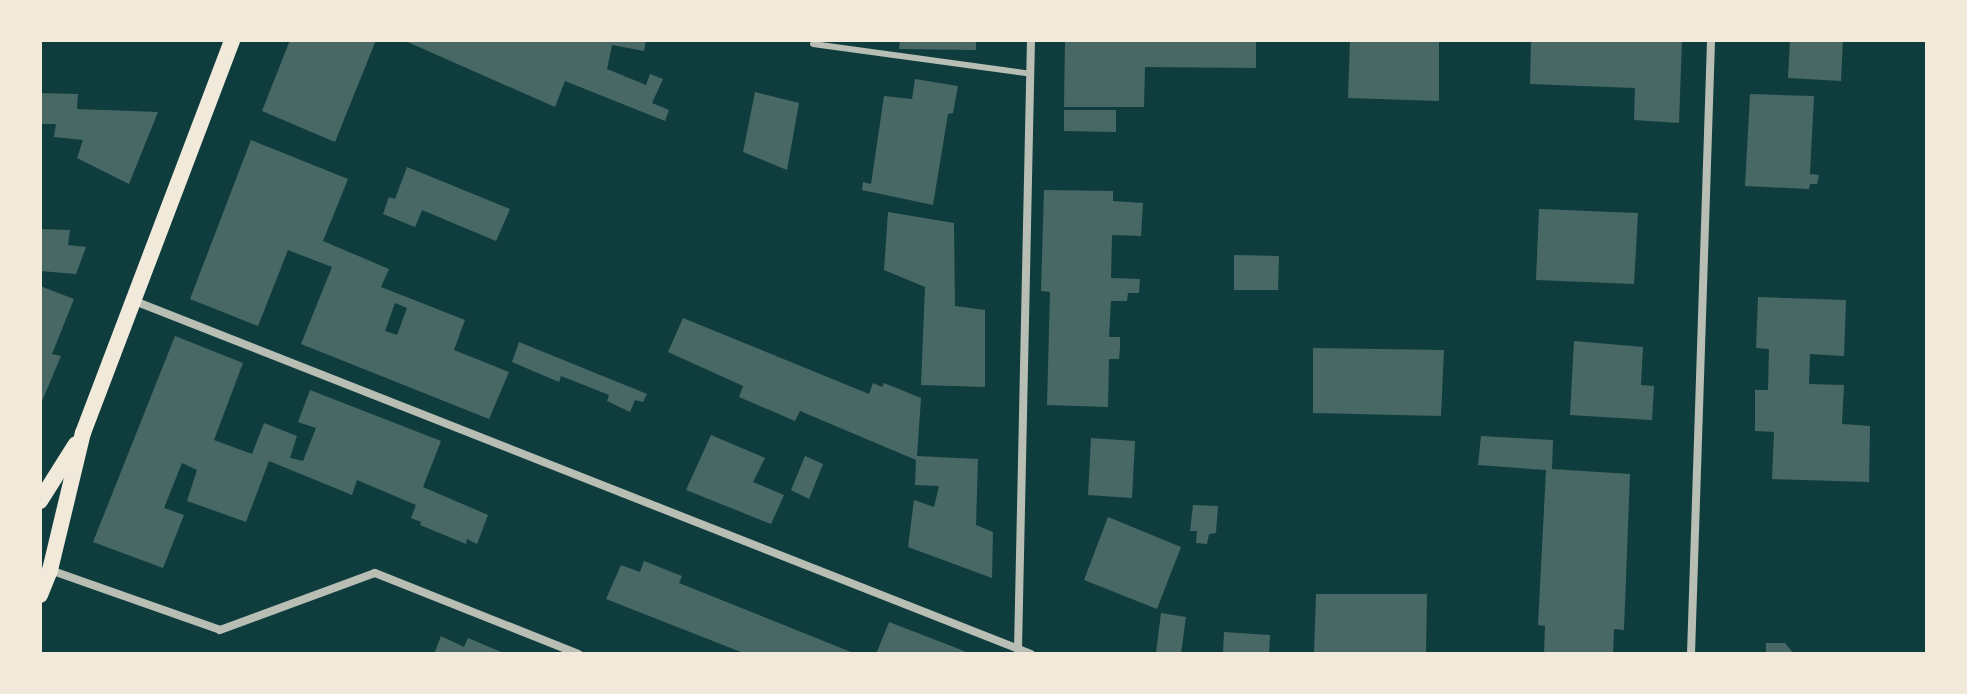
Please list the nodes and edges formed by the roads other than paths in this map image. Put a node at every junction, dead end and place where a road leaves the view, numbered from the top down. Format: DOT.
graph roads {
  1 [pos="232,40"];
  2 [pos="1031,40"];
  3 [pos="1711,40"];
  4 [pos="813,44"];
  5 [pos="1031,74"];
  6 [pos="131,300"];
  7 [pos="83,433"];
  8 [pos="40,501"];
  9 [pos="50,570"];
  10 [pos="40,595"];
  11 [pos="1018,649"];
  12 [pos="579,654"];
  13 [pos="1031,654"];
  14 [pos="1691,654"];
  1 -- 6 [label="main road"];
  2 -- 5 [label="street"];
  3 -- 14 [label="street"];
  4 -- 5 [label="lane"];
  5 -- 11 [label="street"];
  6 -- 7 [label="main road"];
  6 -- 11 [label="street"];
  7 -- 8 [label="main road"];
  7 -- 9 [label="main road"];
  9 -- 10 [label="main road"];
  9 -- 12 [label="street"];
  11 -- 13 [label="street"];
}
